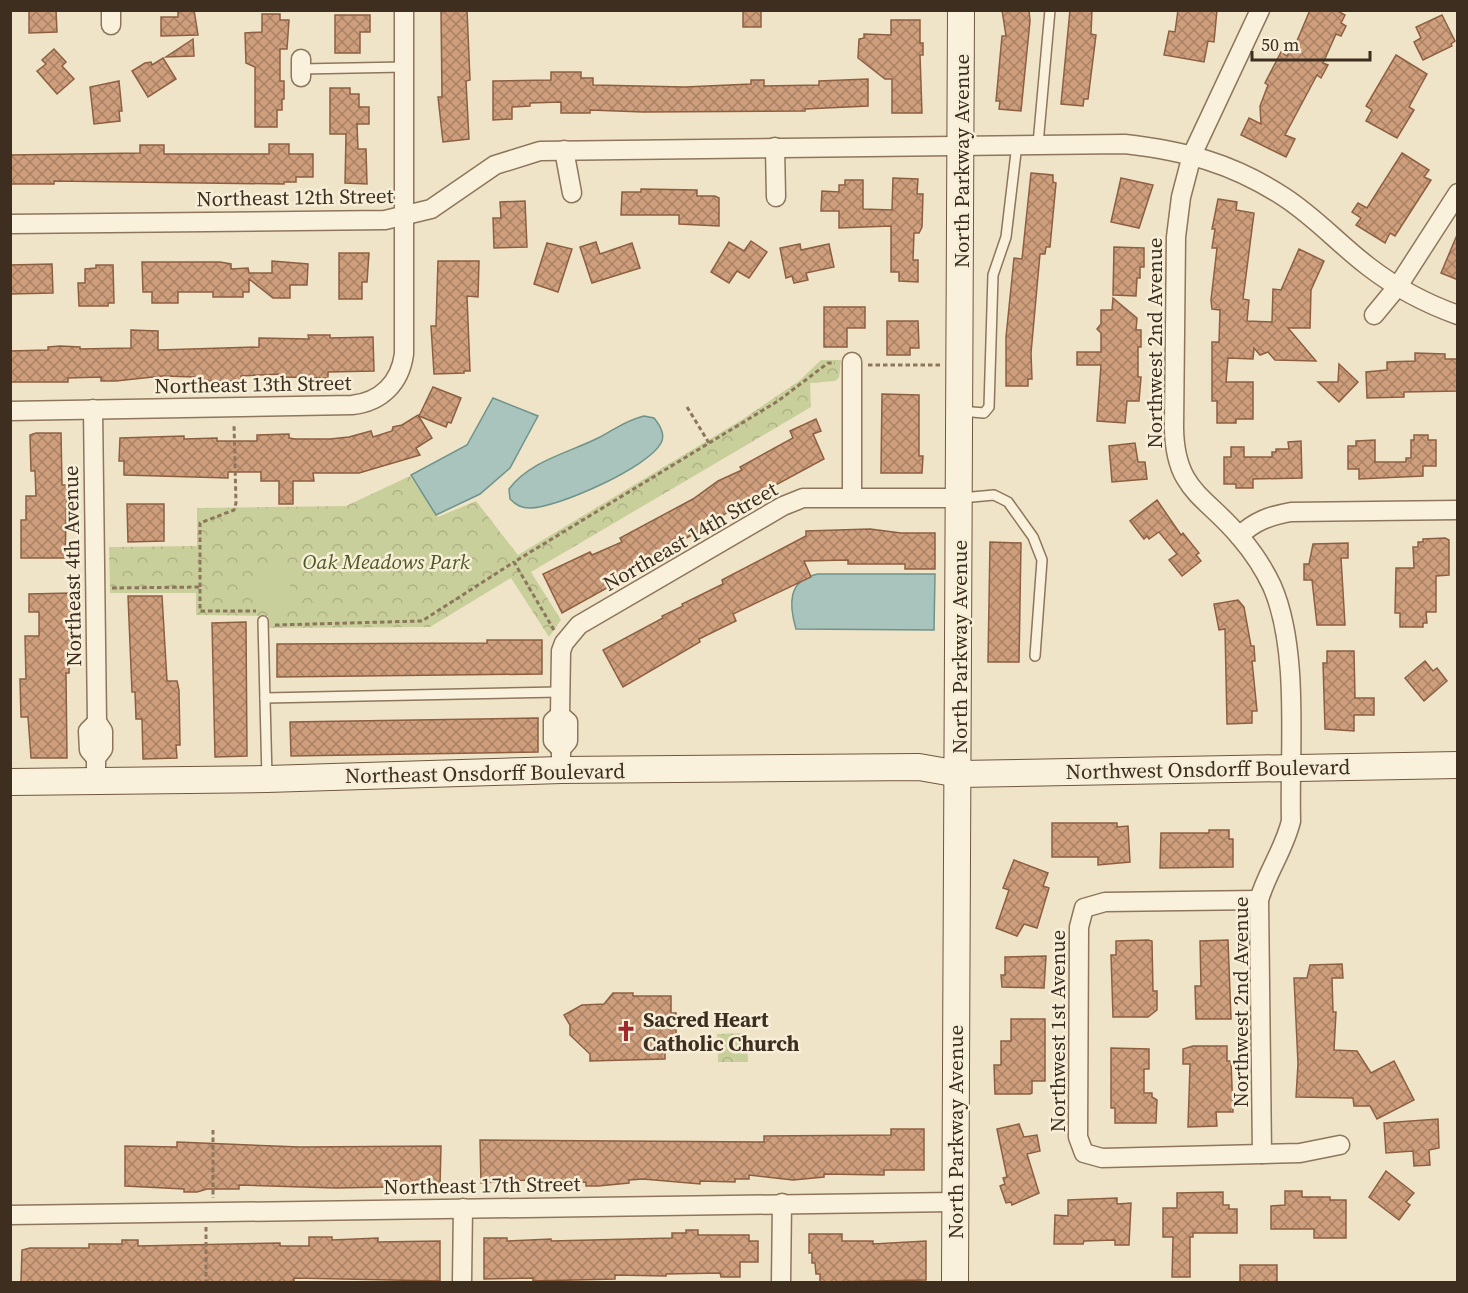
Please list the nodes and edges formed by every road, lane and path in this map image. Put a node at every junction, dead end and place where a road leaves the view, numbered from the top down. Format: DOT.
graph roads {
  1 [pos="404,10"];
  2 [pos="961,10"];
  3 [pos="1050,10"];
  4 [pos="1260,10"];
  5 [pos="404,67"];
  6 [pos="301,68"];
  7 [pos="1017,144"];
  8 [pos="1038,144"];
  9 [pos="960,145"];
  10 [pos="775,147"];
  11 [pos="564,150"];
  12 [pos="1192,155"];
  13 [pos="572,193"];
  14 [pos="1458,193"];
  15 [pos="776,196"];
  16 [pos="405,217"];
  17 [pos="10,224"];
  18 [pos="1398,286"];
  19 [pos="1374,315"];
  20 [pos="1458,315"];
  21 [pos="852,362"];
  22 [pos="960,365"];
  23 [pos="687,406"];
  24 [pos="233,407"];
  25 [pos="93,410"];
  26 [pos="10,411"];
  27 [pos="959,411"];
  28 [pos="709,443"];
  29 [pos="852,497"];
  30 [pos="959,498"];
  31 [pos="1458,510"];
  32 [pos="1239,536"];
  33 [pos="514,562"];
  34 [pos="200,587"];
  35 [pos="95,588"];
  36 [pos="262,611"];
  37 [pos="273,618"];
  38 [pos="263,621"];
  39 [pos="564,643"];
  40 [pos="1035,656"];
  41 [pos="560,692"];
  42 [pos="265,698"];
  43 [pos="561,760"];
  44 [pos="1458,765"];
  45 [pos="1290,767"];
  46 [pos="96,769"];
  47 [pos="959,774"];
  48 [pos="267,779"];
  49 [pos="10,782"];
  50 [pos="1259,900"];
  51 [pos="1340,1145"];
  52 [pos="1262,1154"];
  53 [pos="954,1202"];
  54 [pos="782,1203"];
  55 [pos="463,1208"];
  56 [pos="10,1215"];
  57 [pos="462,1282"];
  58 [pos="781,1282"];
  59 [pos="955,1282"];
  1 -- 5 [label="street, Northeast 13th Street"];
  2 -- 9 [label="street, North Parkway Avenue"];
  3 -- 8 [label="lane"];
  4 -- 12 [label="street, Northwest 2nd Avenue"];
  5 -- 6 [label="lane"];
  5 -- 16 [label="street, Northeast 13th Street"];
  7 -- 8 [label="street, Northeast 12th Street"];
  7 -- 9 [label="street, Northeast 12th Street"];
  7 -- 27 [label="lane"];
  8 -- 12 [label="street, Northeast 12th Street"];
  9 -- 10 [label="street, Northeast 12th Street"];
  9 -- 22 [label="street, North Parkway Avenue"];
  10 -- 11 [label="street, Northeast 12th Street"];
  10 -- 15 [label="street"];
  11 -- 13 [label="street"];
  11 -- 16 [label="street, Northeast 12th Street"];
  12 -- 18 [label="street, Northeast 12th Street"];
  12 -- 32 [label="street, Northwest 2nd Avenue"];
  14 -- 18 [label="street"];
  16 -- 17 [label="street, Northeast 12th Street"];
  16 -- 24 [label="street, Northeast 13th Street"];
  18 -- 19 [label="street"];
  18 -- 20 [label="street, Northeast 12th Street"];
  21 -- 22 [label="path"];
  21 -- 28 [label="path"];
  21 -- 29 [label="street"];
  22 -- 27 [label="street, North Parkway Avenue"];
  23 -- 28 [label="path"];
  24 -- 25 [label="street, Northeast 13th Street"];
  24 -- 34 [label="path"];
  25 -- 26 [label="street, Northeast 13th Street"];
  25 -- 35 [label="street, Northeast 4th Avenue"];
  27 -- 30 [label="street, North Parkway Avenue"];
  28 -- 33 [label="path"];
  29 -- 30 [label="street, Northeast 14th Street"];
  29 -- 39 [label="street, Northeast 14th Street"];
  30 -- 40 [label="lane"];
  30 -- 47 [label="street, North Parkway Avenue"];
  31 -- 32 [label="street"];
  32 -- 45 [label="street, Northwest 2nd Avenue"];
  33 -- 37 [label="path"];
  33 -- 39 [label="path"];
  34 -- 35 [label="path"];
  34 -- 36 [label="path"];
  35 -- 46 [label="street, Northeast 4th Avenue"];
  38 -- 42 [label="lane"];
  39 -- 41 [label="street"];
  41 -- 42 [label="lane"];
  41 -- 43 [label="street"];
  42 -- 48 [label="lane"];
  43 -- 47 [label="street, Northeast Onsdorff Boulevard"];
  43 -- 48 [label="street, Northeast Onsdorff Boulevard"];
  44 -- 45 [label="street, Northwest Onsdorff Boulevard"];
  45 -- 47 [label="street, Northwest Onsdorff Boulevard"];
  45 -- 50 [label="street, Northwest 2nd Avenue"];
  46 -- 48 [label="street, Northeast Onsdorff Boulevard"];
  46 -- 49 [label="street, Northeast Onsdorff Boulevard"];
  47 -- 53 [label="street, North Parkway Avenue"];
  50 -- 52 [label="street, Northwest 2nd Avenue"];
  50 -- 52 [label="street, Northwest 1st Avenue"];
  51 -- 52 [label="street"];
  53 -- 54 [label="street, Northeast 17th Street"];
  53 -- 59 [label="street, North Parkway Avenue"];
  54 -- 55 [label="street, Northeast 17th Street"];
  54 -- 58 [label="street"];
  55 -- 56 [label="street, Northeast 17th Street"];
  55 -- 57 [label="street"];
}
